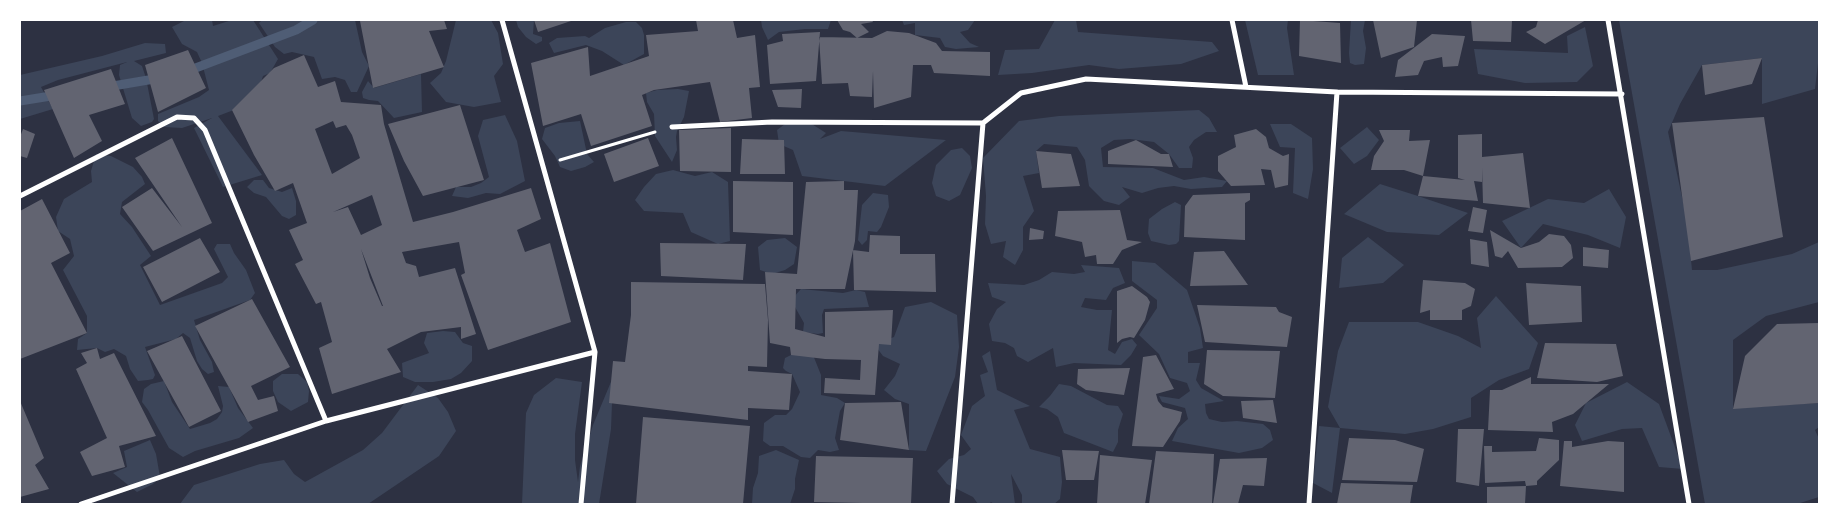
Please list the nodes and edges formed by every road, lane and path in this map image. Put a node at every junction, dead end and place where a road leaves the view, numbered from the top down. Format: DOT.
graph roads {
  1 [pos="502,20"];
  2 [pos="1232,20"];
  3 [pos="1608,20"];
  4 [pos="1246,87"];
  5 [pos="1337,92"];
  6 [pos="1622,94"];
  7 [pos="983,123"];
  8 [pos="672,127"];
  9 [pos="542,165"];
  10 [pos="20,196"];
  11 [pos="595,352"];
  12 [pos="326,421"];
  13 [pos="80,504"];
  14 [pos="581,504"];
  15 [pos="952,504"];
  16 [pos="1309,504"];
  17 [pos="1689,504"];
  1 -- 9 [label="street"];
  2 -- 4 [label="street"];
  3 -- 6 [label="street"];
  4 -- 5 [label="street"];
  4 -- 7 [label="street"];
  5 -- 6 [label="street"];
  5 -- 16 [label="street"];
  6 -- 17 [label="street"];
  7 -- 8 [label="street"];
  7 -- 15 [label="street"];
  8 -- 9 [label="path"];
  9 -- 11 [label="street"];
  10 -- 12 [label="street"];
  11 -- 12 [label="street"];
  11 -- 14 [label="street"];
  12 -- 13 [label="street"];
}
